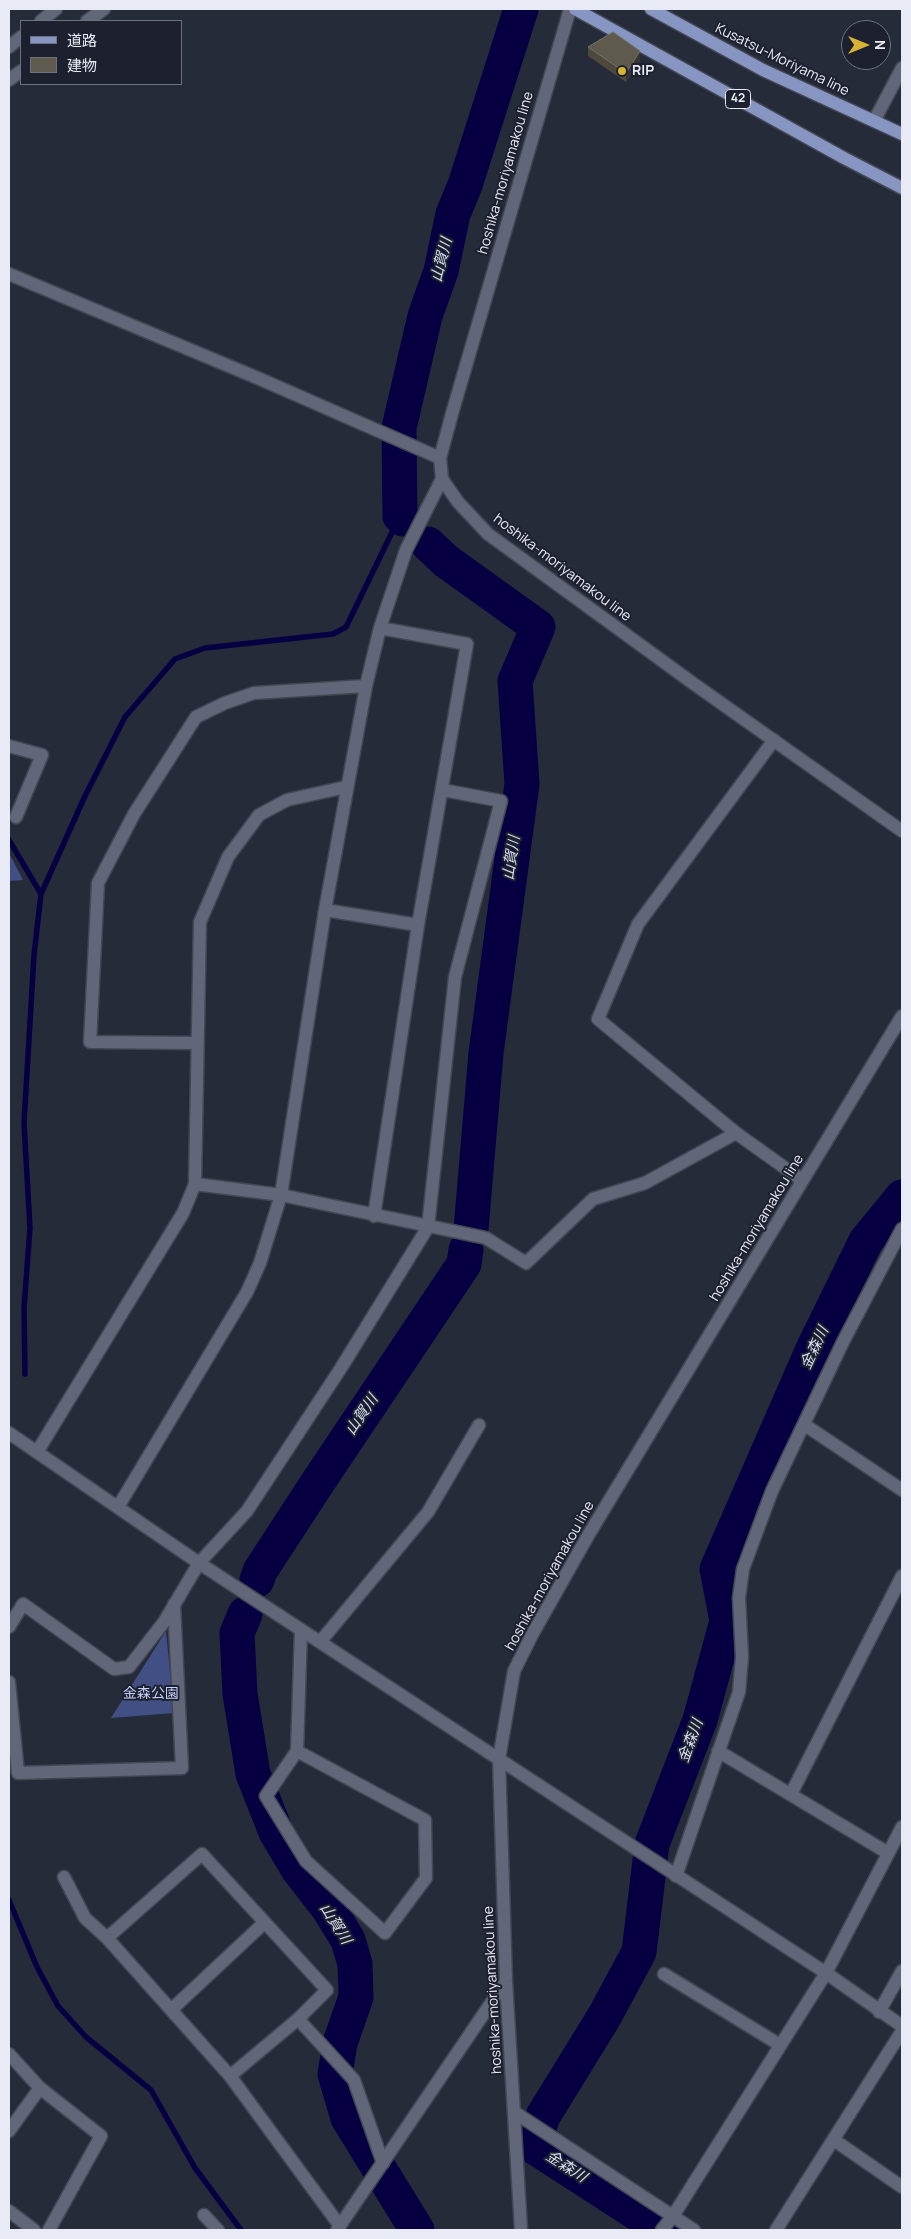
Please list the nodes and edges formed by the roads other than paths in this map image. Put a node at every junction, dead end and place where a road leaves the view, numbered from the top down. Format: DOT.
graph roads {
  1 [pos="56,9"];
  2 [pos="104,9"];
  3 [pos="570,9"];
  4 [pos="575,9"];
  5 [pos="651,9"];
  6 [pos="42,20"];
  7 [pos="88,20"];
  8 [pos="20,38"];
  9 [pos="9,46"];
  10 [pos="902,68"];
  11 [pos="20,72"];
  12 [pos="9,80"];
  13 [pos="874,121"];
  14 [pos="902,134"];
  15 [pos="902,188"];
  16 [pos="9,274"];
  17 [pos="440,458"];
  18 [pos="442,479"];
  19 [pos="380,628"];
  20 [pos="366,686"];
  21 [pos="774,740"];
  22 [pos="9,746"];
  23 [pos="346,787"];
  24 [pos="443,790"];
  25 [pos="16,817"];
  26 [pos="902,831"];
  27 [pos="325,910"];
  28 [pos="418,926"];
  29 [pos="902,1016"];
  30 [pos="196,1043"];
  31 [pos="736,1133"];
  32 [pos="802,1180"];
  33 [pos="196,1184"];
  34 [pos="281,1195"];
  35 [pos="374,1216"];
  36 [pos="428,1227"];
  37 [pos="902,1229"];
  38 [pos="480,1425"];
  39 [pos="805,1425"];
  40 [pos="9,1433"];
  41 [pos="37,1452"];
  42 [pos="902,1490"];
  43 [pos="118,1507"];
  44 [pos="199,1563"];
  45 [pos="902,1576"];
  46 [pos="174,1604"];
  47 [pos="9,1627"];
  48 [pos="301,1630"];
  49 [pos="320,1642"];
  50 [pos="9,1682"];
  51 [pos="296,1751"];
  52 [pos="718,1751"];
  53 [pos="499,1759"];
  54 [pos="791,1794"];
  55 [pos="902,1827"];
  56 [pos="888,1853"];
  57 [pos="676,1876"];
  58 [pos="64,1877"];
  59 [pos="264,1923"];
  60 [pos="106,1938"];
  61 [pos="902,1971"];
  62 [pos="826,1973"];
  63 [pos="664,1974"];
  64 [pos="506,1981"];
  65 [pos="171,2010"];
  66 [pos="879,2012"];
  67 [pos="298,2019"];
  68 [pos="902,2026"];
  69 [pos="902,2031"];
  70 [pos="780,2046"];
  71 [pos="9,2054"];
  72 [pos="230,2076"];
  73 [pos="40,2088"];
  74 [pos="514,2112"];
  75 [pos="9,2131"];
  76 [pos="834,2140"];
  77 [pos="383,2164"];
  78 [pos="902,2187"];
  79 [pos="9,2211"];
  80 [pos="204,2215"];
  81 [pos="673,2216"];
  82 [pos="339,2228"];
  83 [pos="34,2230"];
  84 [pos="49,2230"];
  85 [pos="218,2230"];
  86 [pos="522,2230"];
  87 [pos="662,2230"];
  88 [pos="694,2230"];
  89 [pos="776,2230"];
  1 -- 6 [label="street"];
  2 -- 7 [label="street"];
  3 -- 17 [label="street, hoshika-moriyamakou line"];
  4 -- 15 [label="main road, 42"];
  5 -- 13 [label="main road, Kusatsu-Moriyama line"];
  8 -- 9 [label="street"];
  10 -- 13 [label="street"];
  11 -- 12 [label="street"];
  13 -- 14 [label="main road, Kusatsu-Moriyama line"];
  16 -- 17 [label="street"];
  17 -- 18 [label="street, hoshika-moriyamakou line"];
  18 -- 19 [label="street"];
  18 -- 21 [label="street, hoshika-moriyamakou line"];
  19 -- 20 [label="street"];
  19 -- 24 [label="street"];
  20 -- 23 [label="street"];
  20 -- 30 [label="street"];
  21 -- 26 [label="street, hoshika-moriyamakou line"];
  21 -- 31 [label="street"];
  22 -- 25 [label="street"];
  23 -- 27 [label="street"];
  23 -- 30 [label="street"];
  24 -- 28 [label="street"];
  24 -- 36 [label="street"];
  27 -- 28 [label="street"];
  27 -- 34 [label="street"];
  28 -- 35 [label="street"];
  29 -- 32 [label="street, hoshika-moriyamakou line"];
  30 -- 33 [label="street"];
  31 -- 32 [label="street"];
  31 -- 36 [label="street"];
  32 -- 53 [label="street, hoshika-moriyamakou line"];
  33 -- 34 [label="street"];
  33 -- 41 [label="street"];
  34 -- 35 [label="street"];
  34 -- 43 [label="street"];
  35 -- 36 [label="street"];
  36 -- 44 [label="street"];
  37 -- 39 [label="street"];
  38 -- 49 [label="street"];
  39 -- 42 [label="street"];
  39 -- 52 [label="street"];
  40 -- 41 [label="street"];
  41 -- 43 [label="street"];
  43 -- 44 [label="street"];
  44 -- 46 [label="street"];
  44 -- 48 [label="street"];
  45 -- 54 [label="street"];
  46 -- 47 [label="street"];
  46 -- 50 [label="street"];
  48 -- 49 [label="street"];
  48 -- 51 [label="street"];
  49 -- 53 [label="street"];
  51 -- 51 [label="street"];
  52 -- 54 [label="street"];
  52 -- 57 [label="street"];
  53 -- 57 [label="street"];
  53 -- 64 [label="street, hoshika-moriyamakou line"];
  54 -- 56 [label="street"];
  55 -- 56 [label="street"];
  56 -- 62 [label="street"];
  57 -- 62 [label="street"];
  58 -- 60 [label="street"];
  59 -- 60 [label="street"];
  59 -- 65 [label="street"];
  59 -- 67 [label="street"];
  60 -- 65 [label="street"];
  61 -- 66 [label="street"];
  62 -- 66 [label="street"];
  62 -- 70 [label="street"];
  63 -- 70 [label="street"];
  64 -- 74 [label="street, hoshika-moriyamakou line"];
  64 -- 77 [label="street"];
  65 -- 72 [label="street"];
  66 -- 68 [label="street"];
  67 -- 72 [label="street"];
  67 -- 77 [label="street"];
  69 -- 76 [label="street"];
  70 -- 81 [label="street"];
  71 -- 73 [label="street"];
  72 -- 82 [label="street"];
  73 -- 75 [label="street"];
  73 -- 84 [label="street"];
  74 -- 81 [label="street"];
  74 -- 86 [label="street, hoshika-moriyamakou line"];
  76 -- 78 [label="street"];
  76 -- 89 [label="street"];
  77 -- 82 [label="street"];
  79 -- 83 [label="street"];
  80 -- 85 [label="street"];
  81 -- 87 [label="street"];
  81 -- 88 [label="street"];
}
